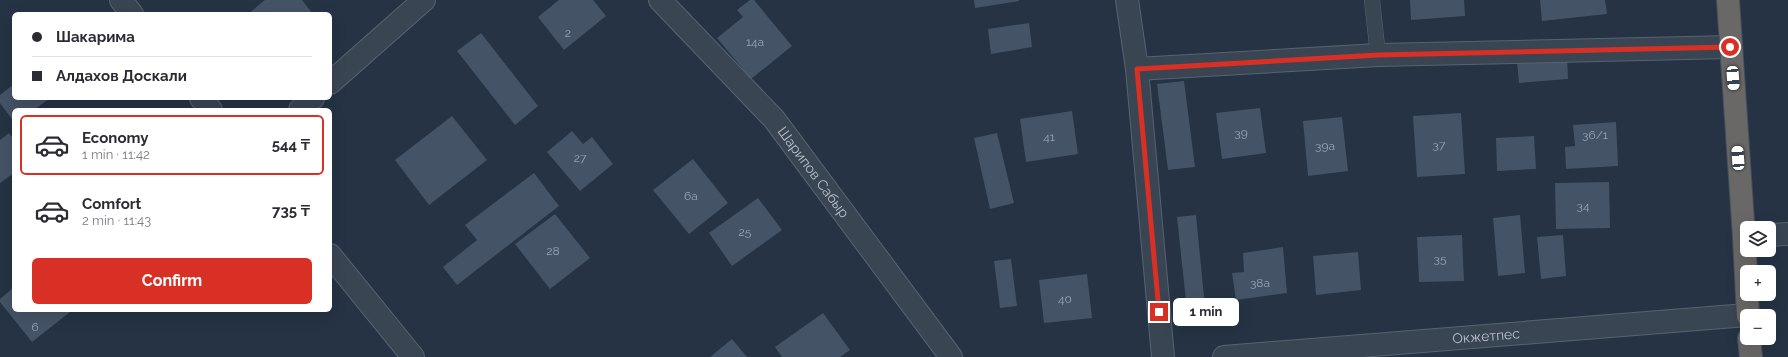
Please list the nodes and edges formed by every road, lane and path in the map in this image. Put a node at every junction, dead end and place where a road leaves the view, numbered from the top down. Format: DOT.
graph roads {
  1 [pos="121,0"];
  2 [pos="424,0"];
  3 [pos="660,0"];
  4 [pos="1127,0"];
  5 [pos="1372,0"];
  6 [pos="1728,0"];
  7 [pos="130,12"];
  8 [pos="1730,47"];
  9 [pos="1378,55"];
  10 [pos="1137,69"];
  11 [pos="332,81"];
  12 [pos="203,100"];
  13 [pos="311,100"];
  14 [pos="209,108"];
  15 [pos="302,108"];
  16 [pos="1745,221"];
  17 [pos="1788,234"];
  18 [pos="1776,235"];
  19 [pos="1747,257"];
  20 [pos="332,258"];
  21 [pos="1748,309"];
  22 [pos="1740,316"];
  23 [pos="1750,345"];
  24 [pos="413,357"];
  25 [pos="951,357"];
  26 [pos="1163,357"];
  27 [pos="1224,357"];
  28 [pos="1751,357"];
  1 -- 7 [label="street"];
  2 -- 11 [label="street"];
  3 -- 25 [label="street, Шарипов Сабыр"];
  4 -- 10 [label="street"];
  5 -- 9 [label="lane"];
  6 -- 8 [label="highway"];
  8 -- 9 [label="street"];
  8 -- 16 [label="highway"];
  9 -- 10 [label="street"];
  10 -- 26 [label="street"];
  12 -- 14 [label="street"];
  13 -- 15 [label="street"];
  17 -- 18 [label="street"];
  19 -- 21 [label="highway"];
  20 -- 24 [label="street"];
  22 -- 27 [label="street, Окжетпес"];
  23 -- 28 [label="highway"];
}
